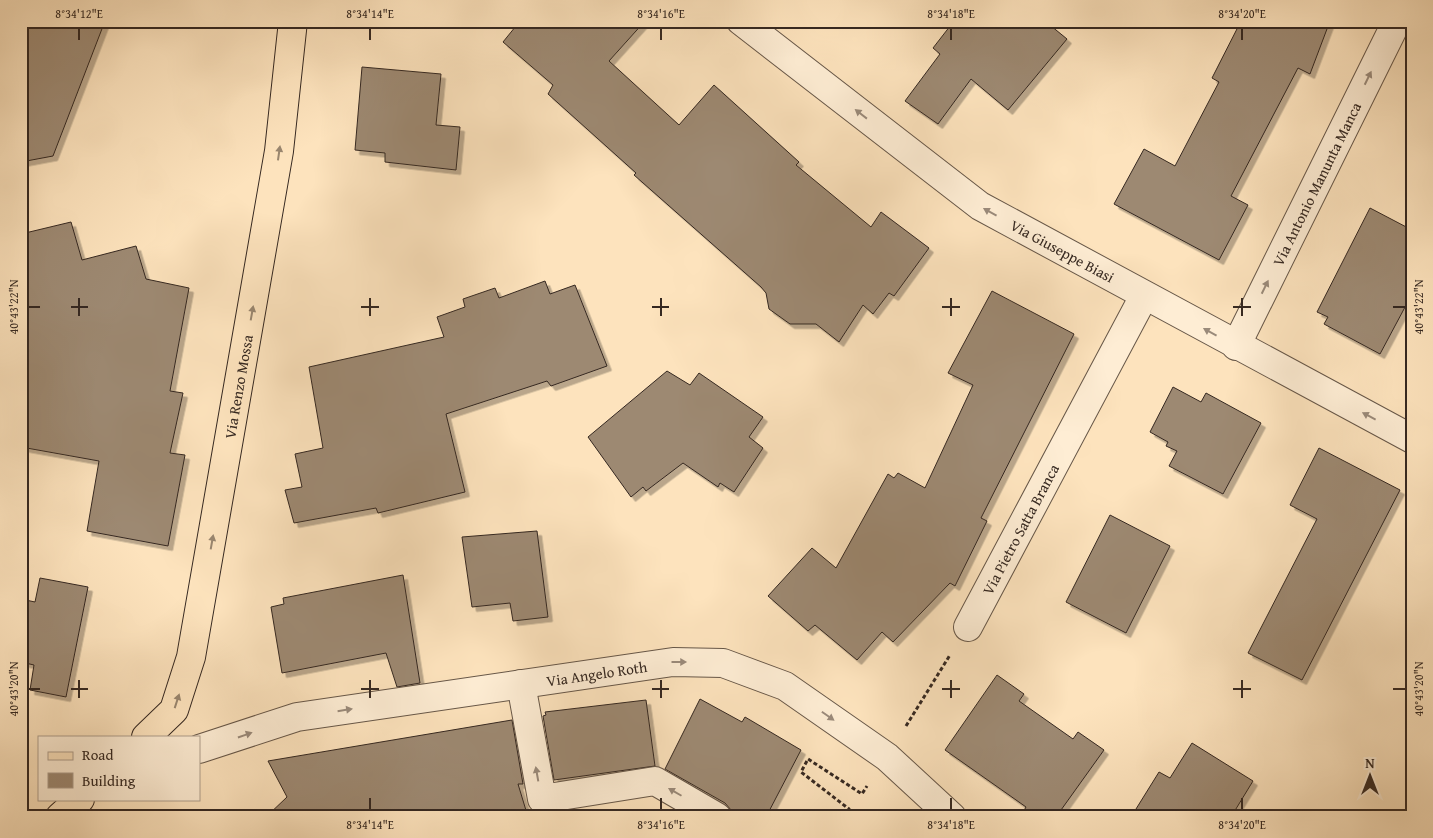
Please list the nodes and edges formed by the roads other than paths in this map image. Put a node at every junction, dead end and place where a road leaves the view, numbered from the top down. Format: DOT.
graph roads {
  1 [pos="293,21"];
  2 [pos="741,21"];
  3 [pos="1397,21"];
  4 [pos="1144,296"];
  5 [pos="1236,346"];
  6 [pos="1412,439"];
  7 [pos="968,627"];
  8 [pos="521,684"];
  9 [pos="147,736"];
  10 [pos="200,749"];
  11 [pos="79,800"];
  12 [pos="60,817"];
  13 [pos="717,817"];
  14 [pos="952,817"];
  9 -- 1 [label="main road, Via Renzo Mossa, one-way"];
  4 -- 2 [label="street, Via Giuseppe Biasi, one-way"];
  5 -- 3 [label="street, Via Antonio Manunta Manca, one-way"];
  5 -- 4 [label="street, Via Giuseppe Biasi, one-way"];
  4 -- 7 [label="street, Via Pietro Satta Branca"];
  6 -- 5 [label="street, Via Giuseppe Biasi, one-way"];
  10 -- 8 [label="street, Via Angelo Roth, one-way"];
  13 -- 8 [label="street, one-way"];
  8 -- 14 [label="street, Via Angelo Roth, one-way"];
  11 -- 12 [label="main road"];
}
